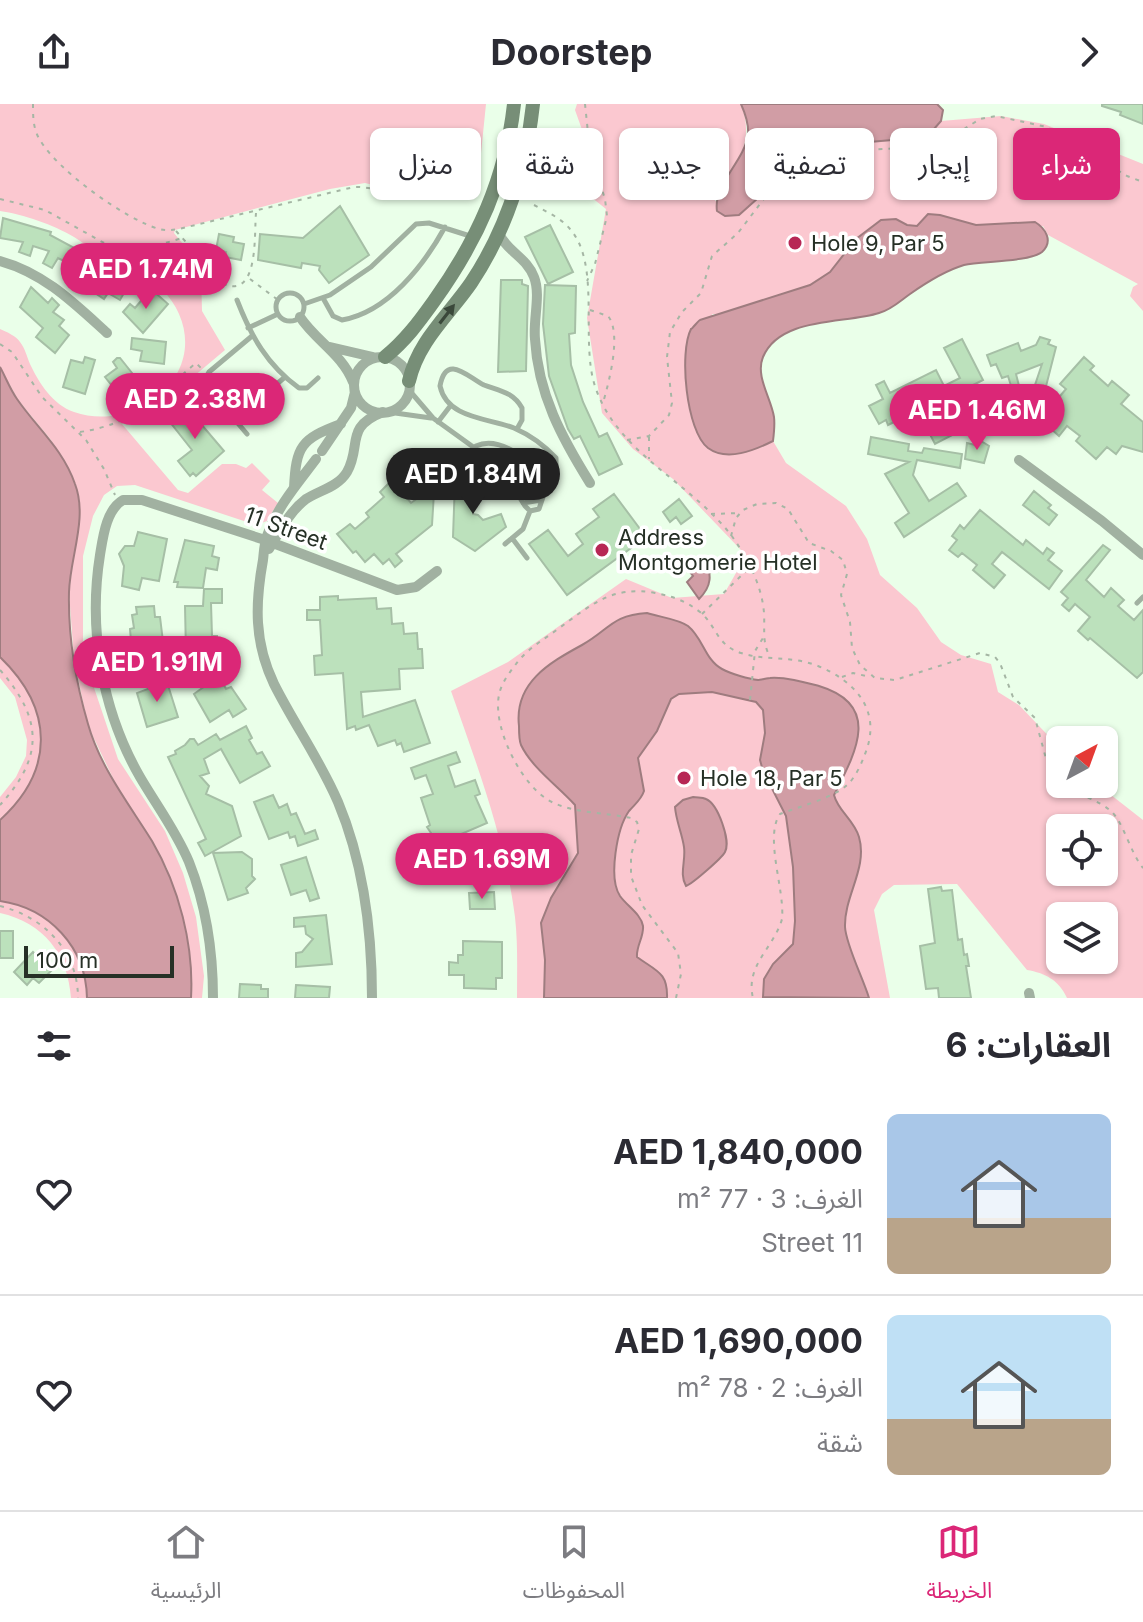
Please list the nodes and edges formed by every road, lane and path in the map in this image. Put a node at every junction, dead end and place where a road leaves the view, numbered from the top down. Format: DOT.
graph roads {
  1 [pos="33,104"];
  2 [pos="514,104"];
  3 [pos="533,104"];
  4 [pos="585,104"];
  5 [pos="1143,182"];
  6 [pos="370,188"];
  7 [pos="0,199"];
  8 [pos="534,205"];
  9 [pos="257,210"];
  10 [pos="445,227"];
  11 [pos="175,230"];
  12 [pos="499,234"];
  13 [pos="182,238"];
  14 [pos="475,238"];
  15 [pos="517,256"];
  16 [pos="486,258"];
  17 [pos="0,261"];
  18 [pos="249,278"];
  19 [pos="586,282"];
  20 [pos="323,298"];
  21 [pos="237,300"];
  22 [pos="278,300"];
  23 [pos="304,304"];
  24 [pos="588,309"];
  25 [pos="278,314"];
  26 [pos="300,317"];
  27 [pos="248,328"];
  28 [pos="107,333"];
  29 [pos="252,336"];
  30 [pos="0,344"];
  31 [pos="327,346"];
  32 [pos="380,357"];
  33 [pos="206,375"];
  34 [pos="285,377"];
  35 [pos="318,378"];
  36 [pos="409,385"];
  37 [pos="354,388"];
  38 [pos="602,404"];
  39 [pos="451,405"];
  40 [pos="385,412"];
  41 [pos="235,420"];
  42 [pos="435,420"];
  43 [pos="341,424"];
  44 [pos="517,429"];
  45 [pos="79,432"];
  46 [pos="247,434"];
  47 [pos="649,436"];
  48 [pos="627,440"];
  49 [pos="475,447"];
  50 [pos="650,459"];
  51 [pos="1019,460"];
  52 [pos="295,464"];
  53 [pos="306,473"];
  54 [pos="549,482"];
  55 [pos="590,483"];
  56 [pos="294,488"];
  57 [pos="325,489"];
  58 [pos="541,500"];
  59 [pos="523,503"];
  60 [pos="117,504"];
  61 [pos="530,511"];
  62 [pos="710,513"];
  63 [pos="739,513"];
  64 [pos="731,536"];
  65 [pos="512,538"];
  66 [pos="268,542"];
  67 [pos="505,544"];
  68 [pos="1143,555"];
  69 [pos="527,558"];
  70 [pos="750,567"];
  71 [pos="437,571"];
  72 [pos="1143,597"];
  73 [pos="1137,603"];
  74 [pos="702,614"];
  75 [pos="763,637"];
  76 [pos="754,656"];
  77 [pos="769,656"];
  78 [pos="0,670"];
  79 [pos="841,678"];
  80 [pos="875,678"];
  81 [pos="750,700"];
  82 [pos="1046,759"];
  83 [pos="1087,798"];
  84 [pos="0,805"];
  85 [pos="1143,868"];
  86 [pos="0,906"];
  87 [pos="78,998"];
  88 [pos="213,998"];
  89 [pos="372,998"];
  90 [pos="676,998"];
  91 [pos="753,998"];
  1 -- 11 [label="path"];
  2 -- 14 [label="street"];
  3 -- 12 [label="street"];
  4 -- 19 [label="path"];
  5 -- 47 [label="path"];
  6 -- 9 [label="path"];
  7 -- 13 [label="path"];
  8 -- 19 [label="path"];
  9 -- 11 [label="path"];
  9 -- 18 [label="path"];
  10 -- 14 [label="lane"];
  10 -- 20 [label="lane"];
  10 -- 20 [label="lane"];
  11 -- 13 [label="path"];
  12 -- 15 [label="street"];
  12 -- 16 [label="street"];
  13 -- 18 [label="path"];
  14 -- 32 [label="street"];
  15 -- 16 [label="street"];
  15 -- 55 [label="street"];
  36 -- 16 [label="street, one-way"];
  17 -- 28 [label="street"];
  18 -- 22 [label="path"];
  19 -- 24 [label="path"];
  20 -- 23 [label="lane"];
  21 -- 27 [label="lane"];
  22 -- 23 [label="lane"];
  22 -- 25 [label="lane"];
  23 -- 26 [label="lane"];
  24 -- 38 [label="path"];
  24 -- 38 [label="path"];
  25 -- 26 [label="lane"];
  25 -- 27 [label="lane"];
  26 -- 31 [label="street"];
  27 -- 29 [label="lane"];
  29 -- 33 [label="lane"];
  29 -- 34 [label="lane"];
  30 -- 45 [label="path"];
  31 -- 32 [label="street"];
  31 -- 37 [label="street"];
  32 -- 36 [label="street"];
  32 -- 37 [label="street"];
  33 -- 41 [label="lane"];
  33 -- 45 [label="path"];
  34 -- 35 [label="lane"];
  34 -- 41 [label="lane"];
  36 -- 40 [label="street"];
  36 -- 42 [label="lane"];
  37 -- 40 [label="street"];
  37 -- 43 [label="street"];
  38 -- 48 [label="path"];
  39 -- 42 [label="lane"];
  39 -- 44 [label="lane"];
  39 -- 44 [label="lane"];
  40 -- 42 [label="lane"];
  40 -- 57 [label="street"];
  41 -- 46 [label="lane"];
  42 -- 49 [label="lane"];
  43 -- 52 [label="street"];
  43 -- 53 [label="street"];
  44 -- 54 [label="lane"];
  45 -- 60 [label="path"];
  47 -- 48 [label="path"];
  47 -- 50 [label="path"];
  48 -- 50 [label="path"];
  49 -- 54 [label="lane"];
  49 -- 59 [label="lane"];
  50 -- 62 [label="path"];
  51 -- 68 [label="street"];
  52 -- 53 [label="street"];
  52 -- 56 [label="street"];
  53 -- 56 [label="street"];
  53 -- 57 [label="street"];
  54 -- 58 [label="lane"];
  56 -- 66 [label="street"];
  57 -- 66 [label="street"];
  58 -- 59 [label="lane"];
  58 -- 61 [label="lane"];
  59 -- 61 [label="lane"];
  60 -- 66 [label="street, 11 Street"];
  60 -- 88 [label="street"];
  61 -- 65 [label="lane"];
  62 -- 63 [label="path"];
  62 -- 64 [label="path"];
  63 -- 64 [label="path"];
  63 -- 80 [label="path"];
  64 -- 70 [label="path"];
  65 -- 67 [label="lane"];
  65 -- 69 [label="lane"];
  66 -- 71 [label="street, 11 Street"];
  66 -- 89 [label="street"];
  70 -- 74 [label="path"];
  70 -- 75 [label="path"];
  72 -- 73 [label="lane"];
  74 -- 76 [label="path"];
  74 -- 90 [label="path"];
  75 -- 76 [label="path"];
  75 -- 77 [label="path"];
  76 -- 77 [label="path"];
  76 -- 81 [label="path"];
  77 -- 79 [label="path"];
  78 -- 84 [label="path"];
  79 -- 80 [label="path"];
  79 -- 91 [label="path"];
  80 -- 82 [label="path"];
  83 -- 85 [label="path"];
  86 -- 87 [label="path"];
}
